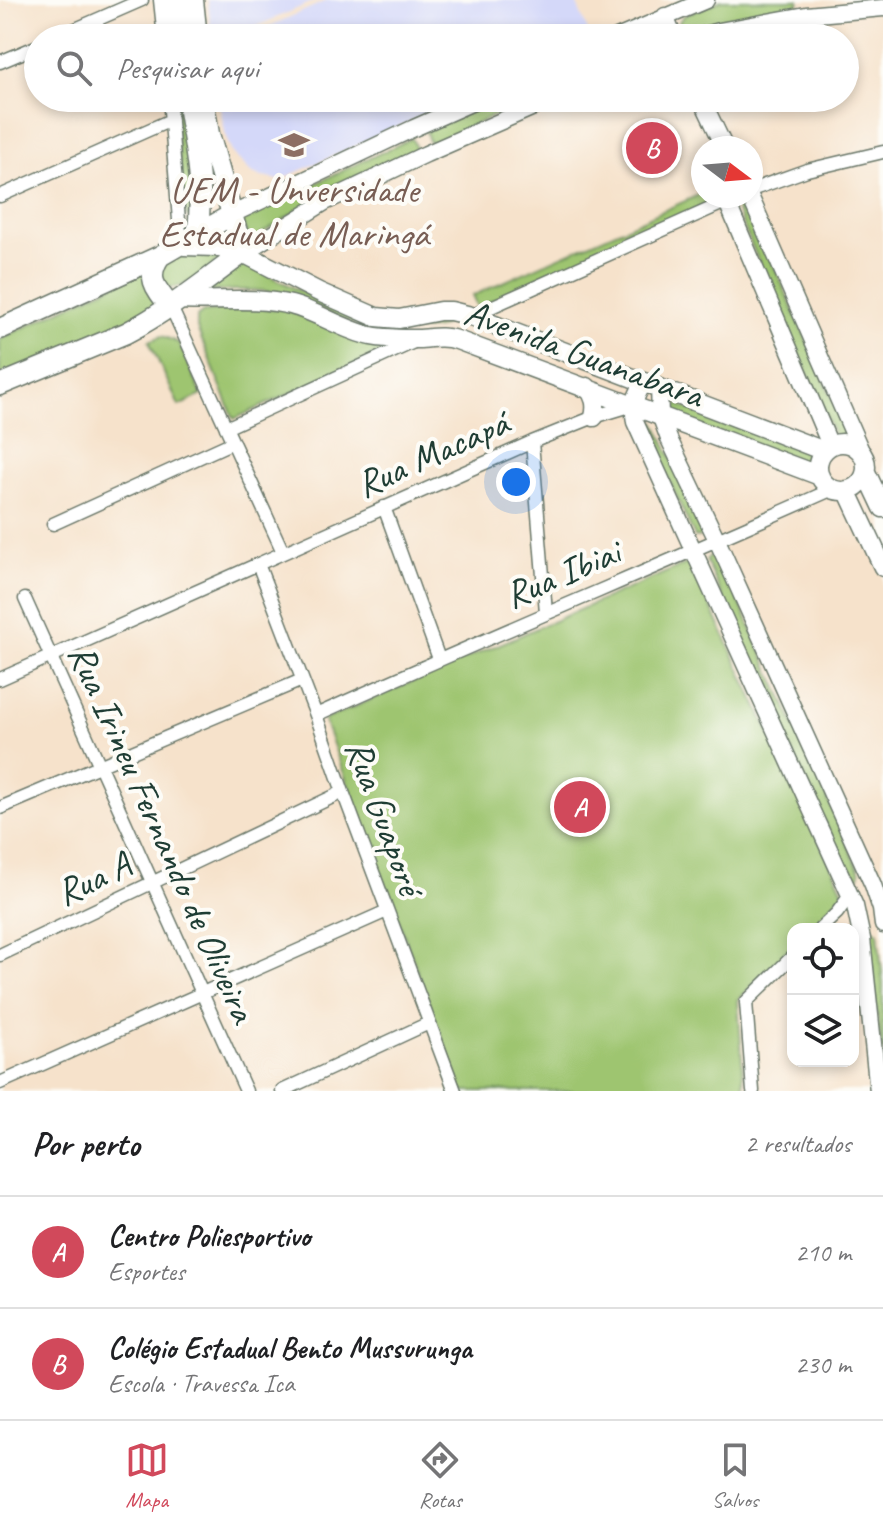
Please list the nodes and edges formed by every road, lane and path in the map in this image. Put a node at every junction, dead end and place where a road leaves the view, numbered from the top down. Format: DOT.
graph roads {
  1 [pos="142,0"];
  2 [pos="160,0"];
  3 [pos="175,0"];
  4 [pos="193,0"];
  5 [pos="705,0"];
  6 [pos="805,8"];
  7 [pos="883,8"];
  8 [pos="665,16"];
  9 [pos="87,24"];
  10 [pos="163,24"];
  11 [pos="178,24"];
  12 [pos="196,24"];
  13 [pos="648,24"];
  14 [pos="668,24"];
  15 [pos="762,24"];
  16 [pos="24,52"];
  17 [pos="0,62"];
  18 [pos="170,112"];
  19 [pos="189,112"];
  20 [pos="205,112"];
  21 [pos="450,112"];
  22 [pos="522,112"];
  23 [pos="708,112"];
  24 [pos="171,120"];
  25 [pos="719,136"];
  26 [pos="882,155"];
  27 [pos="763,188"];
  28 [pos="0,196"];
  29 [pos="709,208"];
  30 [pos="735,208"];
  31 [pos="756,208"];
  32 [pos="234,217"];
  33 [pos="189,240"];
  34 [pos="236,251"];
  35 [pos="160,256"];
  36 [pos="175,303"];
  37 [pos="471,316"];
  38 [pos="0,329"];
  39 [pos="422,339"];
  40 [pos="0,385"];
  41 [pos="652,385"];
  42 [pos="587,387"];
  43 [pos="633,405"];
  44 [pos="660,415"];
  45 [pos="594,417"];
  46 [pos="684,425"];
  47 [pos="226,428"];
  48 [pos="669,439"];
  49 [pos="233,442"];
  50 [pos="532,442"];
  51 [pos="827,448"];
  52 [pos="861,451"];
  53 [pos="871,471"];
  54 [pos="833,485"];
  55 [pos="384,507"];
  56 [pos="883,508"];
  57 [pos="53,524"];
  58 [pos="717,540"];
  59 [pos="693,551"];
  60 [pos="283,552"];
  61 [pos="258,564"];
  62 [pos="883,567"];
  63 [pos="25,599"];
  64 [pos="546,612"];
  65 [pos="51,656"];
  66 [pos="439,659"];
  67 [pos="0,679"];
  68 [pos="302,680"];
  69 [pos="316,715"];
  70 [pos="100,766"];
  71 [pos="343,792"];
  72 [pos="0,808"];
  73 [pos="878,882"];
  74 [pos="153,883"];
  75 [pos="851,894"];
  76 [pos="387,911"];
  77 [pos="837,913"];
  78 [pos="882,914"];
  79 [pos="858,917"];
  80 [pos="826,923"];
  81 [pos="0,955"];
  82 [pos="787,962"];
  83 [pos="202,993"];
  84 [pos="429,1023"];
  85 [pos="879,1063"];
  86 [pos="0,1083"];
  87 [pos="879,1086"];
  88 [pos="246,1091"];
  89 [pos="282,1091"];
  90 [pos="455,1091"];
  91 [pos="753,1091"];
  1 -- 9 [label="street"];
  2 -- 10 [label="street"];
  3 -- 11 [label="main road"];
  4 -- 12 [label="main road"];
  5 -- 8 [label="street"];
  6 -- 7 [label="street"];
  6 -- 15 [label="street"];
  8 -- 13 [label="street"];
  8 -- 14 [label="street"];
  16 -- 17 [label="street"];
  18 -- 24 [label="street"];
  19 -- 33 [label="main road"];
  20 -- 32 [label="main road"];
  21 -- 32 [label="street"];
  22 -- 34 [label="street"];
  23 -- 25 [label="street"];
  24 -- 28 [label="street"];
  24 -- 33 [label="street"];
  26 -- 27 [label="street"];
  29 -- 37 [label="street"];
  30 -- 51 [label="street"];
  31 -- 52 [label="street"];
  32 -- 33 [label="main road"];
  32 -- 34 [label="main road"];
  33 -- 34 [label="main road"];
  33 -- 35 [label="main road"];
  34 -- 36 [label="main road"];
  34 -- 37 [label="main road, Avenida Guanabara"];
  35 -- 36 [label="main road"];
  35 -- 38 [label="main road"];
  36 -- 39 [label="main road, Avenida Guanabara"];
  36 -- 40 [label="main road"];
  36 -- 47 [label="street"];
  37 -- 41 [label="main road, Avenida Guanabara"];
  39 -- 42 [label="main road, Avenida Guanabara"];
  39 -- 47 [label="street"];
  41 -- 43 [label="street"];
  41 -- 44 [label="street"];
  41 -- 51 [label="main road, Avenida Guanabara"];
  42 -- 43 [label="main road, Avenida Guanabara"];
  42 -- 45 [label="main road"];
  43 -- 44 [label="main road, Avenida Guanabara"];
  43 -- 45 [label="street, Rua Macapá"];
  43 -- 59 [label="street"];
  44 -- 46 [label="main road, Avenida Guanabara"];
  44 -- 48 [label="street"];
  45 -- 50 [label="street, Rua Macapá"];
  46 -- 48 [label="main road"];
  46 -- 54 [label="main road, Avenida Guanabara"];
  47 -- 49 [label="street"];
  48 -- 58 [label="street"];
  49 -- 57 [label="street"];
  49 -- 60 [label="street"];
  50 -- 55 [label="street, Rua Macapá"];
  50 -- 64 [label="street"];
  51 -- 52 [label="main road"];
  51 -- 54 [label="main road"];
  52 -- 53 [label="main road"];
  53 -- 54 [label="main road"];
  53 -- 56 [label="main road"];
  54 -- 58 [label="street, Rua Ibiai"];
  54 -- 62 [label="main road"];
  55 -- 60 [label="street, Rua Macapá"];
  55 -- 66 [label="street"];
  58 -- 59 [label="street, Rua Ibiai"];
  58 -- 73 [label="street"];
  59 -- 64 [label="street, Rua Ibiai"];
  59 -- 75 [label="street"];
  60 -- 61 [label="street, Rua Macapá"];
  61 -- 65 [label="street, Rua Macapá"];
  61 -- 68 [label="street, Rua Guaporé"];
  63 -- 65 [label="street, Rua Irineu Fernando de Oliveira"];
  64 -- 66 [label="street, Rua Ibiai"];
  65 -- 67 [label="street, Rua Macapá"];
  65 -- 70 [label="street, Rua Irineu Fernando de Oliveira"];
  66 -- 69 [label="street, Rua Ibiai"];
  68 -- 69 [label="street, Rua Guaporé"];
  68 -- 70 [label="street"];
  69 -- 71 [label="street, Rua Guaporé"];
  70 -- 72 [label="street"];
  70 -- 74 [label="street, Rua Irineu Fernando de Oliveira"];
  71 -- 74 [label="street, Rua A"];
  71 -- 76 [label="street, Rua Guaporé"];
  73 -- 75 [label="street"];
  73 -- 78 [label="street"];
  74 -- 81 [label="street, Rua A"];
  74 -- 83 [label="street, Rua Irineu Fernando de Oliveira"];
  75 -- 77 [label="street"];
  75 -- 79 [label="street"];
  76 -- 83 [label="street"];
  76 -- 84 [label="street, Rua Guaporé"];
  77 -- 79 [label="street"];
  77 -- 80 [label="street"];
  78 -- 79 [label="street"];
  79 -- 85 [label="street"];
  82 -- 91 [label="street"];
  83 -- 86 [label="street"];
  83 -- 88 [label="street, Rua Irineu Fernando de Oliveira"];
  84 -- 89 [label="street"];
  84 -- 90 [label="street, Rua Guaporé"];
  85 -- 87 [label="street"];
}
